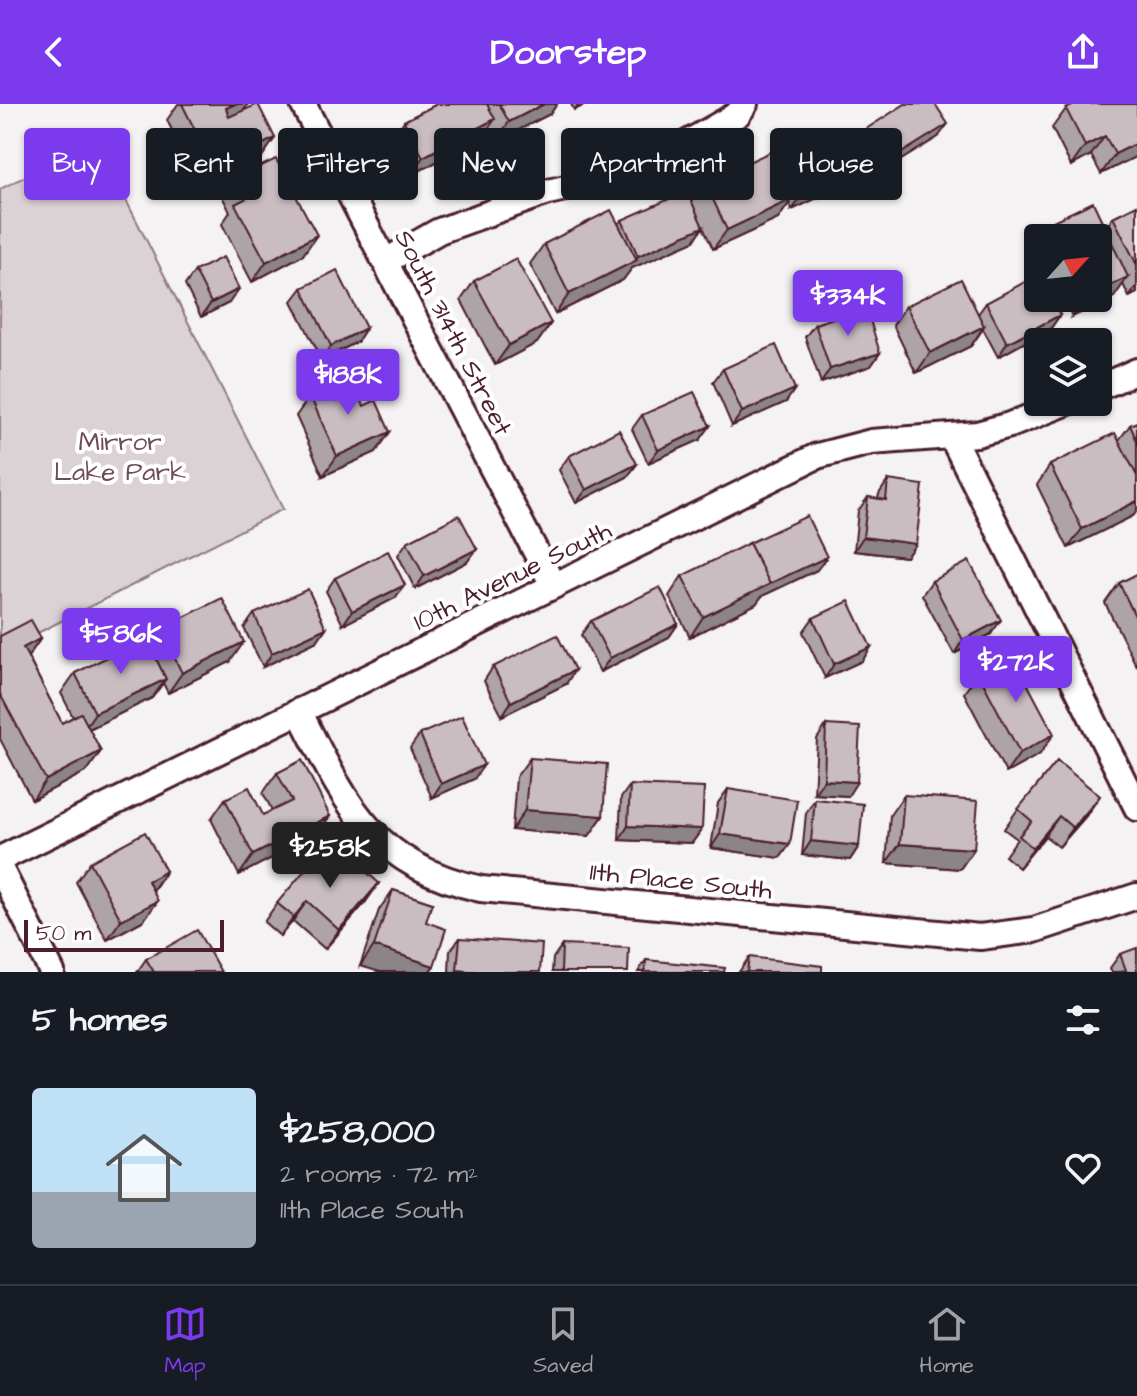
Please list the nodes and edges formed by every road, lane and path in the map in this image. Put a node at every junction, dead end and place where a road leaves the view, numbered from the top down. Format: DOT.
graph roads {
  1 [pos="303,104"];
  2 [pos="745,104"];
  3 [pos="386,261"];
  4 [pos="1137,371"];
  5 [pos="1112,382"];
  6 [pos="1033,416"];
  7 [pos="952,437"];
  8 [pos="553,585"];
  9 [pos="299,711"];
  10 [pos="1137,808"];
  11 [pos="0,859"];
  12 [pos="0,868"];
  13 [pos="1137,896"];
  14 [pos="52,972"];
  1 -- 3 [label="street, South 314th Street"];
  2 -- 3 [label="street"];
  3 -- 8 [label="street, South 314th Street"];
  4 -- 5 [label="street"];
  6 -- 7 [label="street, 10th Avenue South"];
  7 -- 8 [label="street, 10th Avenue South"];
  7 -- 10 [label="street"];
  8 -- 9 [label="street, 10th Avenue South"];
  9 -- 11 [label="street, 10th Avenue South"];
  9 -- 13 [label="street, 11th Place South"];
  12 -- 14 [label="street"];
}
